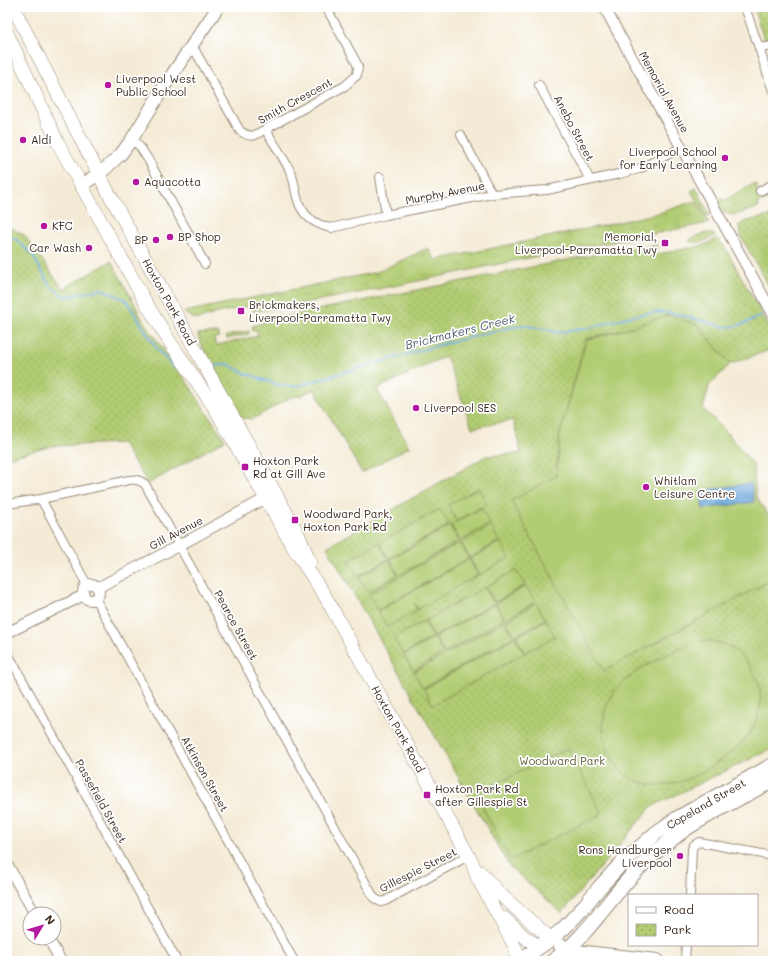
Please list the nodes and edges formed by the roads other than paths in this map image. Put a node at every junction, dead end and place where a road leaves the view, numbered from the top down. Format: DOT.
graph roads {
  1 [pos="13,7"];
  2 [pos="218,7"];
  3 [pos="326,7"];
  4 [pos="604,7"];
  5 [pos="744,7"];
  6 [pos="7,33"];
  7 [pos="192,45"];
  8 [pos="773,46"];
  9 [pos="759,48"];
  10 [pos="539,86"];
  11 [pos="773,91"];
  12 [pos="266,130"];
  13 [pos="461,135"];
  14 [pos="132,139"];
  15 [pos="681,148"];
  16 [pos="99,174"];
  17 [pos="380,177"];
  18 [pos="590,180"];
  19 [pos="773,184"];
  20 [pos="81,186"];
  21 [pos="760,191"];
  22 [pos="492,194"];
  23 [pos="386,215"];
  24 [pos="205,264"];
  25 [pos="773,314"];
  26 [pos="272,494"];
  27 [pos="41,499"];
  28 [pos="7,504"];
  29 [pos="180,545"];
  30 [pos="87,585"];
  31 [pos="96,593"];
  32 [pos="84,596"];
  33 [pos="7,633"];
  34 [pos="7,652"];
  35 [pos="773,766"];
  36 [pos="773,780"];
  37 [pos="773,856"];
  38 [pos="470,859"];
  39 [pos="7,864"];
  40 [pos="690,894"];
  41 [pos="488,898"];
  42 [pos="377,900"];
  43 [pos="31,906"];
  44 [pos="593,922"];
  45 [pos="546,943"];
  46 [pos="53,946"];
  47 [pos="686,946"];
  48 [pos="606,956"];
  49 [pos="564,957"];
  50 [pos="61,961"];
  51 [pos="177,961"];
  52 [pos="294,961"];
  53 [pos="515,961"];
  54 [pos="519,961"];
  55 [pos="657,961"];
  56 [pos="685,961"];
  1 -- 16 [label="main road, Hoxton Park Road"];
  2 -- 7 [label="main road"];
  3 -- 12 [label="street, Smith Crescent"];
  4 -- 15 [label="street, Memorial Avenue"];
  5 -- 9 [label="street"];
  6 -- 20 [label="main road, Hoxton Park Road"];
  7 -- 12 [label="street, Smith Crescent"];
  7 -- 14 [label="main road"];
  8 -- 9 [label="street"];
  9 -- 11 [label="street"];
  10 -- 18 [label="street, Anebo Street"];
  12 -- 23 [label="street, Murphy Avenue"];
  13 -- 22 [label="street"];
  14 -- 16 [label="main road"];
  14 -- 24 [label="street"];
  15 -- 18 [label="street, Murphy Avenue"];
  15 -- 25 [label="street, Memorial Avenue"];
  16 -- 20 [label="main road"];
  16 -- 26 [label="main road, Hoxton Park Road"];
  17 -- 23 [label="street"];
  18 -- 22 [label="street, Murphy Avenue"];
  19 -- 21 [label="street"];
  20 -- 26 [label="main road, Hoxton Park Road"];
  22 -- 23 [label="street, Murphy Avenue"];
  26 -- 29 [label="street, Gill Avenue"];
  26 -- 38 [label="main road, Hoxton Park Road"];
  27 -- 28 [label="street, Pearce Street"];
  27 -- 29 [label="street, Pearce Street"];
  27 -- 30 [label="street"];
  29 -- 31 [label="street, Gill Avenue"];
  29 -- 42 [label="street, Pearce Street"];
  30 -- 31 [label="street"];
  30 -- 32 [label="street"];
  31 -- 32 [label="street"];
  31 -- 52 [label="street, Atkinson Street"];
  32 -- 33 [label="street"];
  34 -- 51 [label="street, Passefield Street"];
  35 -- 45 [label="highway, Copeland Street"];
  36 -- 44 [label="highway, Copeland Street"];
  37 -- 40 [label="street"];
  38 -- 41 [label="main road, Hoxton Park Road"];
  38 -- 42 [label="street, Gillespie Street"];
  38 -- 45 [label="main road, Hoxton Park Road"];
  39 -- 43 [label="street"];
  41 -- 45 [label="main road, Hoxton Park Road"];
  41 -- 53 [label="main road, Hoxton Park Road"];
  44 -- 48 [label="highway"];
  44 -- 49 [label="highway, Copeland Street"];
  45 -- 49 [label="highway"];
  45 -- 54 [label="highway, Copeland Street"];
  46 -- 50 [label="street"];
  47 -- 56 [label="street"];
  48 -- 49 [label="highway"];
  48 -- 55 [label="highway"];
}
